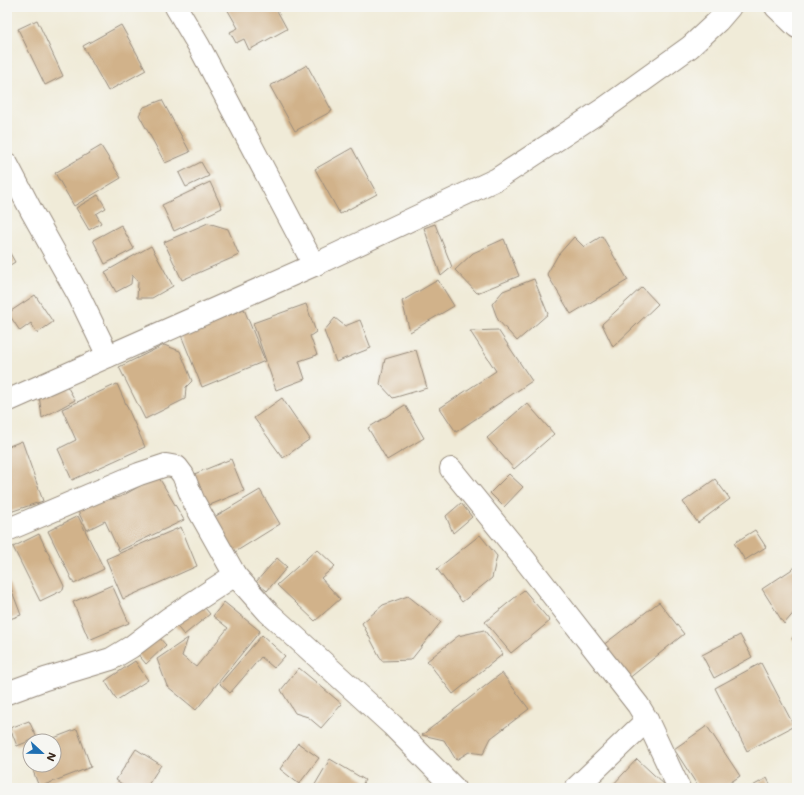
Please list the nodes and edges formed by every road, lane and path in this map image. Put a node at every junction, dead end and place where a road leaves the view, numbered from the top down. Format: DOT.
graph roads {
  1 [pos="176,7"];
  2 [pos="730,7"];
  3 [pos="776,7"];
  4 [pos="797,27"];
  5 [pos="7,164"];
  6 [pos="314,265"];
  7 [pos="108,356"];
  8 [pos="7,402"];
  9 [pos="451,469"];
  10 [pos="7,530"];
  11 [pos="235,575"];
  12 [pos="7,693"];
  13 [pos="647,720"];
  14 [pos="454,788"];
  15 [pos="576,788"];
  16 [pos="679,788"];
  1 -- 6 [label="street"];
  2 -- 6 [label="street"];
  3 -- 4 [label="street"];
  5 -- 7 [label="street"];
  6 -- 7 [label="street"];
  7 -- 8 [label="street"];
  9 -- 13 [label="street"];
  10 -- 11 [label="street"];
  11 -- 12 [label="street"];
  11 -- 14 [label="street"];
  13 -- 15 [label="street"];
  13 -- 16 [label="street"];
}
